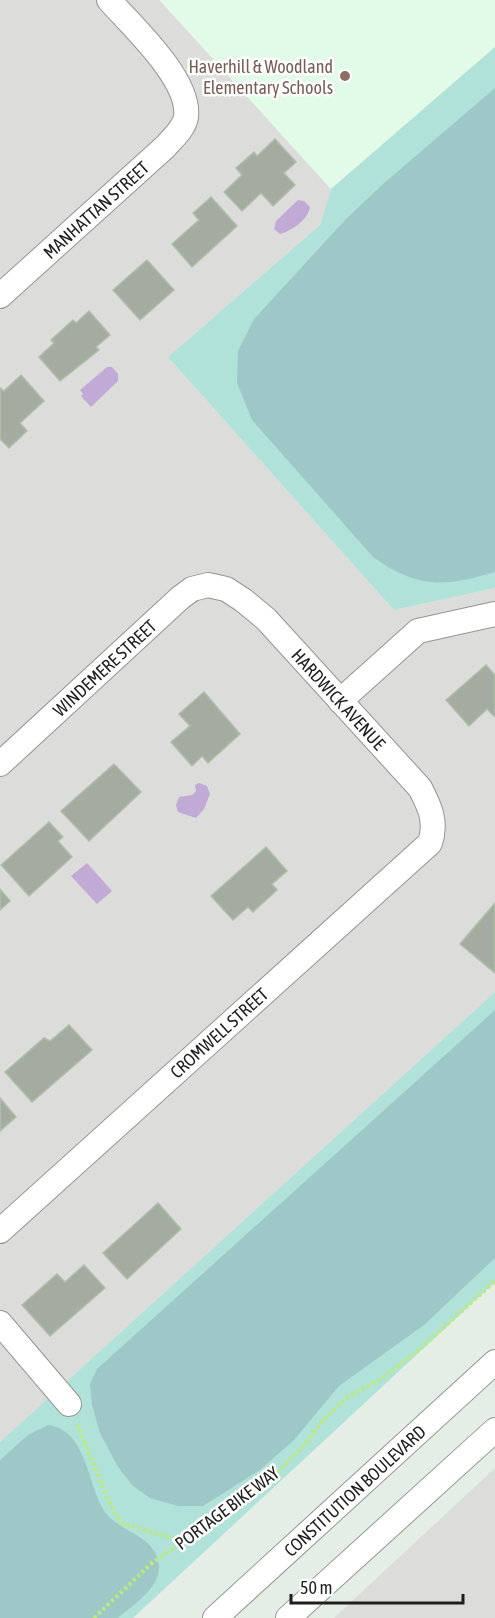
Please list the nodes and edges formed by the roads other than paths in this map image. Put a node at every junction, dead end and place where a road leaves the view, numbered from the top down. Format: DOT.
graph roads {
  1 [pos="109,0"];
  2 [pos="0,296"];
  3 [pos="217,587"];
  4 [pos="495,614"];
  5 [pos="340,701"];
  6 [pos="0,764"];
  7 [pos="434,832"];
  8 [pos="0,1231"];
  9 [pos="0,1323"];
  10 [pos="495,1362"];
  11 [pos="69,1404"];
  12 [pos="495,1430"];
  13 [pos="215,1618"];
  14 [pos="288,1618"];
  1 -- 2 [label="street, MANHATTAN STREET"];
  3 -- 5 [label="street, HARDWICK AVENUE"];
  3 -- 6 [label="street, WINDEMERE STREET"];
  4 -- 5 [label="street"];
  5 -- 7 [label="street, HARDWICK AVENUE"];
  7 -- 8 [label="street, CROMWELL STREET"];
  9 -- 11 [label="street"];
  10 -- 13 [label="street, CONSTITUTION BOULEVARD"];
  12 -- 14 [label="street"];
}
